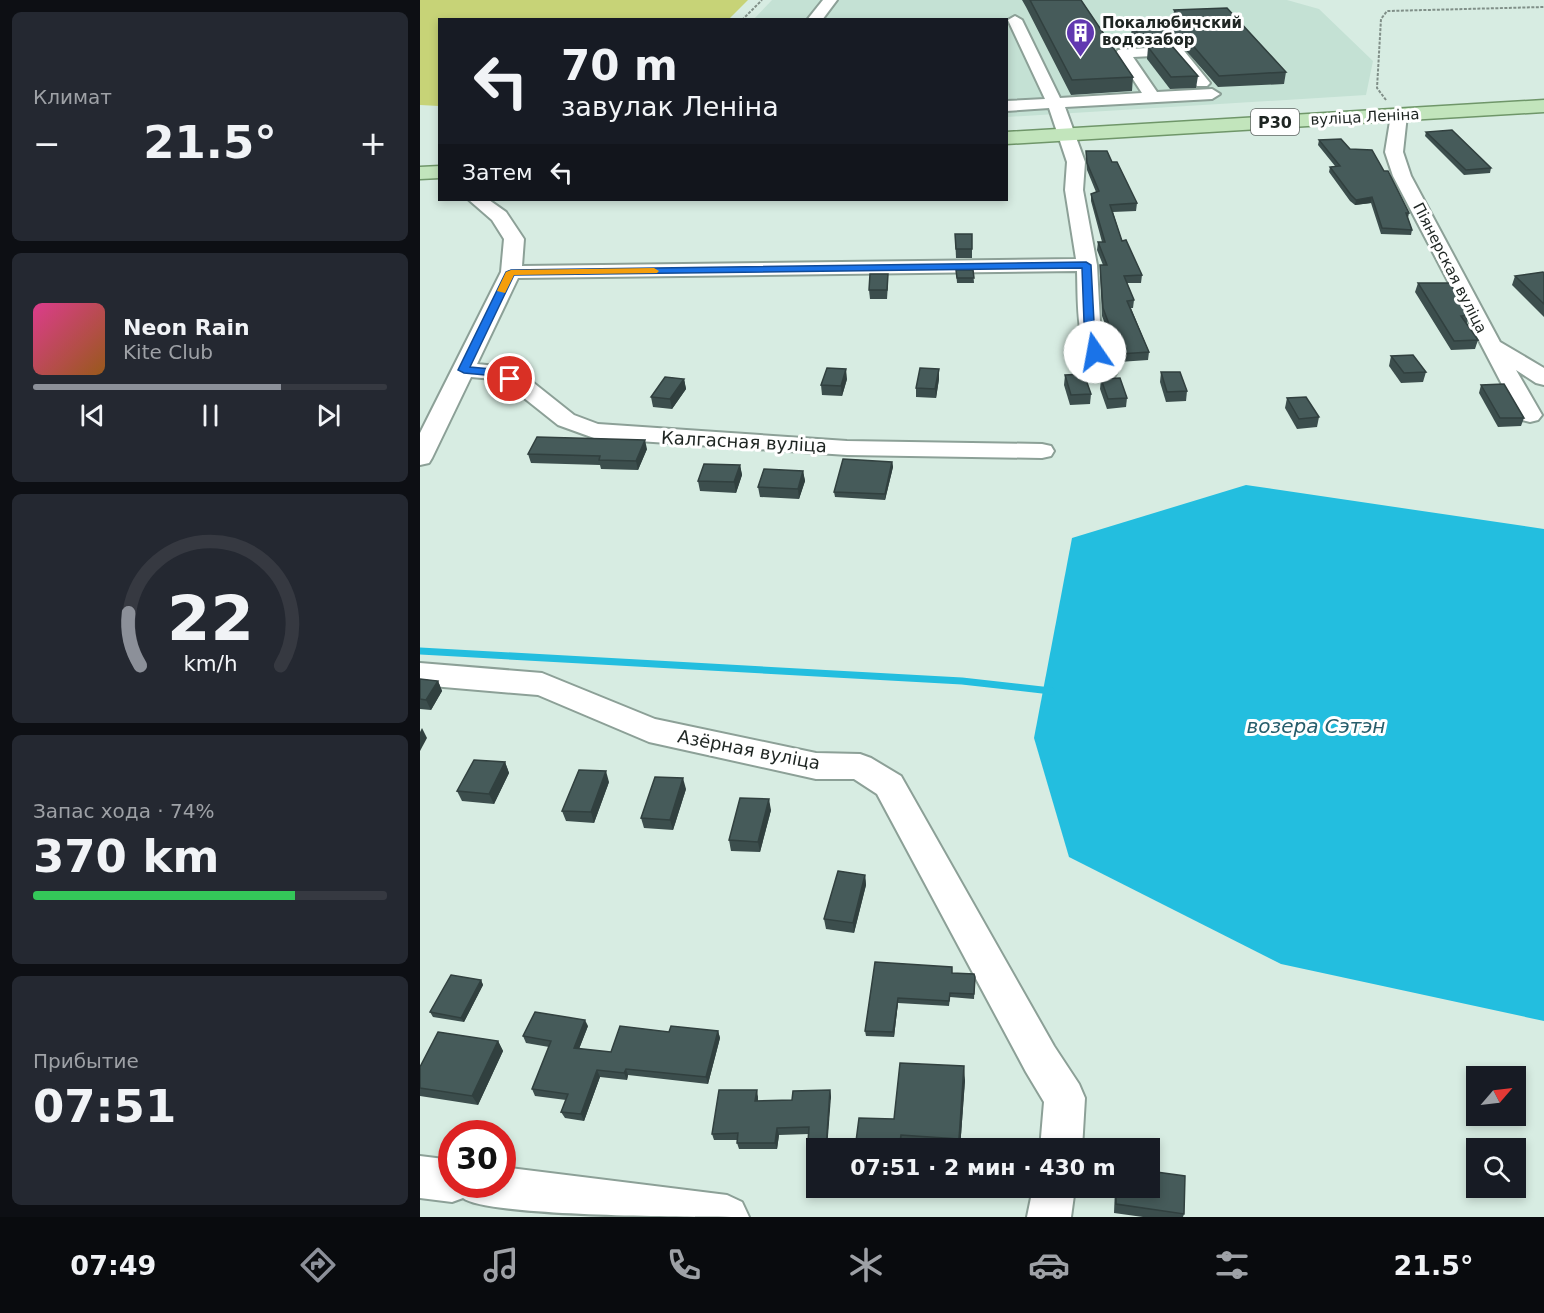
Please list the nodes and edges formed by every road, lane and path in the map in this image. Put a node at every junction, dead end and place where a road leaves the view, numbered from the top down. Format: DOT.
graph roads {
  1 [pos="762,0"];
  2 [pos="830,0"];
  3 [pos="1544,7"];
  4 [pos="744,18"];
  5 [pos="816,18"];
  6 [pos="1015,20"];
  7 [pos="1152,97"];
  8 [pos="1054,103"];
  9 [pos="1008,106"];
  10 [pos="1544,106"];
  11 [pos="1399,115"];
  12 [pos="1067,134"];
  13 [pos="1008,138"];
  14 [pos="438,172"];
  15 [pos="420,173"];
  16 [pos="479,201"];
  17 [pos="1086,265"];
  18 [pos="511,272"];
  19 [pos="1490,344"];
  20 [pos="464,370"];
  21 [pos="1106,372"];
  22 [pos="1544,378"];
  23 [pos="1530,415"];
  24 [pos="1042,451"];
  25 [pos="420,458"];
  26 [pos="420,674"];
  27 [pos="1062,1138"];
  28 [pos="420,1177"];
  29 [pos="438,1179"];
  30 [pos="516,1190"];
  31 [pos="1052,1198"];
  32 [pos="727,1217"];
  33 [pos="1049,1217"];
  1 -- 4 [label="path"];
  2 -- 5 [label="street"];
  3 -- 11 [label="path"];
  6 -- 8 [label="street"];
  7 -- 7 [label="street"];
  7 -- 8 [label="street"];
  8 -- 9 [label="street"];
  8 -- 12 [label="street"];
  10 -- 11 [label="main road, вуліца Леніна / Р30"];
  11 -- 12 [label="main road, вуліца Леніна / Р30"];
  11 -- 19 [label="street, Піянерская вуліца"];
  12 -- 13 [label="main road, вуліца Леніна / Р30"];
  12 -- 17 [label="street"];
  14 -- 15 [label="main road"];
  16 -- 18 [label="street"];
  17 -- 18 [label="street"];
  17 -- 21 [label="street"];
  18 -- 20 [label="street"];
  19 -- 22 [label="street"];
  19 -- 23 [label="street, Піянерская вуліца"];
  20 -- 24 [label="street, Калгасная вуліца"];
  20 -- 25 [label="street"];
  26 -- 27 [label="street, Азёрная вуліца"];
  28 -- 29 [label="street"];
  30 -- 32 [label="street"];
  31 -- 33 [label="street"];
}
